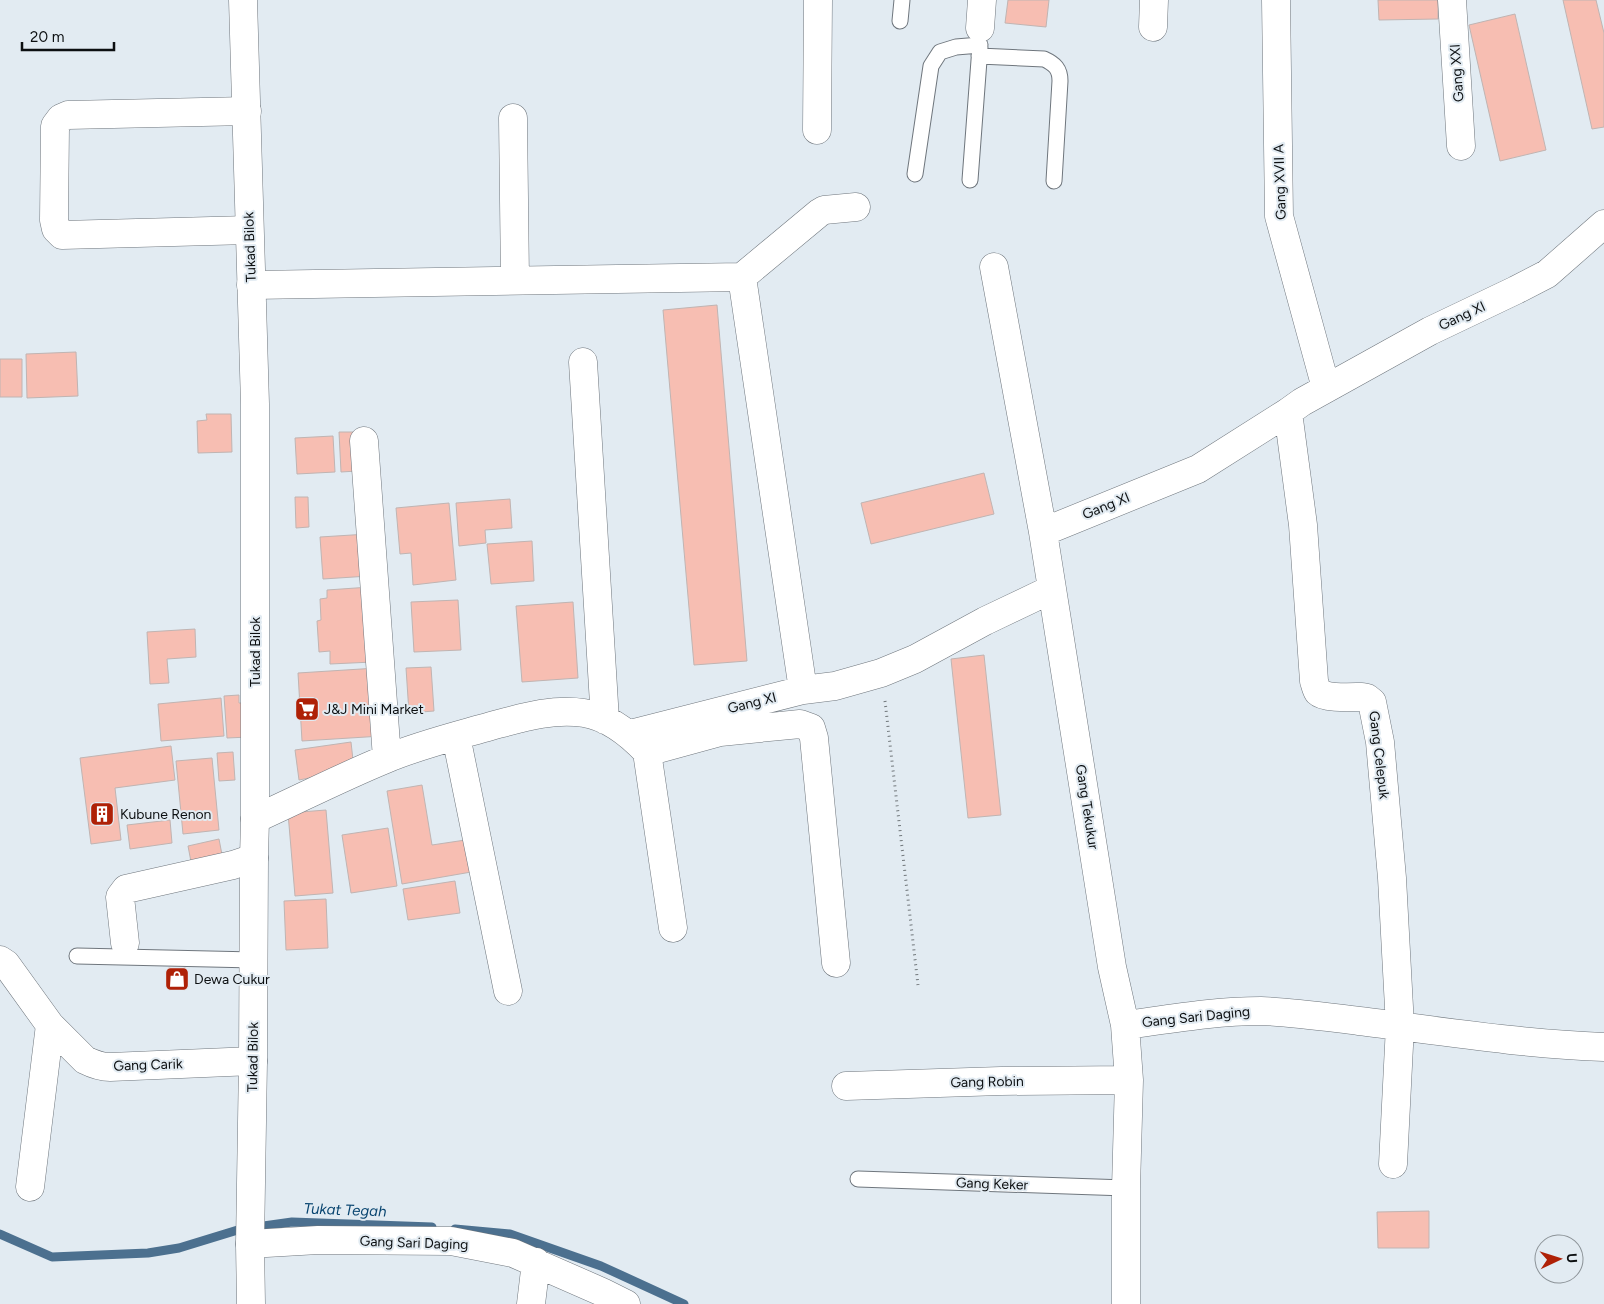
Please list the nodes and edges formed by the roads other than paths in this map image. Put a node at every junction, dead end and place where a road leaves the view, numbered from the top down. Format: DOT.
graph roads {
  1 [pos="243,0"];
  2 [pos="818,0"];
  3 [pos="902,0"];
  4 [pos="982,0"];
  5 [pos="1154,0"];
  6 [pos="1276,0"];
  7 [pos="1452,0"];
  8 [pos="900,21"];
  9 [pos="1153,27"];
  10 [pos="980,43"];
  11 [pos="247,111"];
  12 [pos="513,118"];
  13 [pos="817,130"];
  14 [pos="1461,146"];
  15 [pos="915,174"];
  16 [pos="970,180"];
  17 [pos="1054,181"];
  18 [pos="856,207"];
  19 [pos="1604,224"];
  20 [pos="249,230"];
  21 [pos="994,267"];
  22 [pos="742,277"];
  23 [pos="515,280"];
  24 [pos="251,286"];
  25 [pos="583,362"];
  26 [pos="1326,388"];
  27 [pos="1288,412"];
  28 [pos="364,441"];
  29 [pos="1043,532"];
  30 [pos="1052,589"];
  31 [pos="803,690"];
  32 [pos="605,720"];
  33 [pos="456,736"];
  34 [pos="639,743"];
  35 [pos="387,758"];
  36 [pos="255,819"];
  37 [pos="254,858"];
  38 [pos="673,928"];
  39 [pos="125,942"];
  40 [pos="77,956"];
  41 [pos="0,960"];
  42 [pos="254,960"];
  43 [pos="836,963"];
  44 [pos="508,991"];
  45 [pos="50,1025"];
  46 [pos="1125,1025"];
  47 [pos="1400,1026"];
  48 [pos="1604,1047"];
  49 [pos="253,1061"];
  50 [pos="1128,1080"];
  51 [pos="846,1086"];
  52 [pos="1393,1164"];
  53 [pos="858,1179"];
  54 [pos="30,1187"];
  55 [pos="1126,1188"];
  56 [pos="250,1238"];
  57 [pos="536,1262"];
  58 [pos="251,1304"];
  59 [pos="531,1304"];
  60 [pos="626,1304"];
  61 [pos="1126,1304"];
  1 -- 11 [label="street, Tukad Bilok"];
  2 -- 13 [label="street"];
  3 -- 8 [label="lane"];
  4 -- 10 [label="street"];
  5 -- 9 [label="street"];
  6 -- 26 [label="street, Gang XVII A"];
  7 -- 14 [label="street, Gang XXI"];
  10 -- 15 [label="lane"];
  10 -- 16 [label="lane"];
  10 -- 17 [label="lane"];
  11 -- 20 [label="street, Tukad Bilok"];
  11 -- 20 [label="street"];
  12 -- 23 [label="street"];
  18 -- 22 [label="street"];
  19 -- 26 [label="street, Gang XI"];
  20 -- 24 [label="street, Tukad Bilok"];
  21 -- 29 [label="street"];
  22 -- 23 [label="street"];
  22 -- 31 [label="street"];
  23 -- 24 [label="street"];
  24 -- 36 [label="street, Tukad Bilok"];
  25 -- 32 [label="street"];
  26 -- 27 [label="street, Gang XI"];
  27 -- 29 [label="street, Gang XI"];
  27 -- 47 [label="street, Gang Celepuk"];
  28 -- 35 [label="street"];
  29 -- 30 [label="street"];
  30 -- 31 [label="street, Gang XI"];
  30 -- 46 [label="street, Gang Tekukur"];
  31 -- 34 [label="street, Gang XI"];
  32 -- 33 [label="street"];
  32 -- 34 [label="street"];
  33 -- 35 [label="street"];
  33 -- 44 [label="street"];
  34 -- 38 [label="street"];
  34 -- 43 [label="street"];
  35 -- 36 [label="street"];
  36 -- 37 [label="street, Tukad Bilok"];
  37 -- 39 [label="street"];
  37 -- 42 [label="street, Tukad Bilok"];
  40 -- 42 [label="lane"];
  41 -- 45 [label="street, Gang Carik"];
  42 -- 49 [label="street, Tukad Bilok"];
  45 -- 49 [label="street, Gang Carik"];
  45 -- 54 [label="street"];
  46 -- 47 [label="street, Gang Sari Daging"];
  46 -- 50 [label="street, Gang Sari Daging"];
  47 -- 48 [label="street, Gang Sari Daging"];
  47 -- 52 [label="street"];
  49 -- 56 [label="street, Tukad Bilok"];
  50 -- 51 [label="street, Gang Robin"];
  50 -- 55 [label="street, Gang Sari Daging"];
  53 -- 55 [label="lane, Gang Keker"];
  55 -- 61 [label="street, Gang Sari Daging"];
  56 -- 57 [label="street, Gang Sari Daging"];
  56 -- 58 [label="street, Tukad Bilok"];
  57 -- 59 [label="street"];
  57 -- 60 [label="street, Gang Sari Daging"];
}
